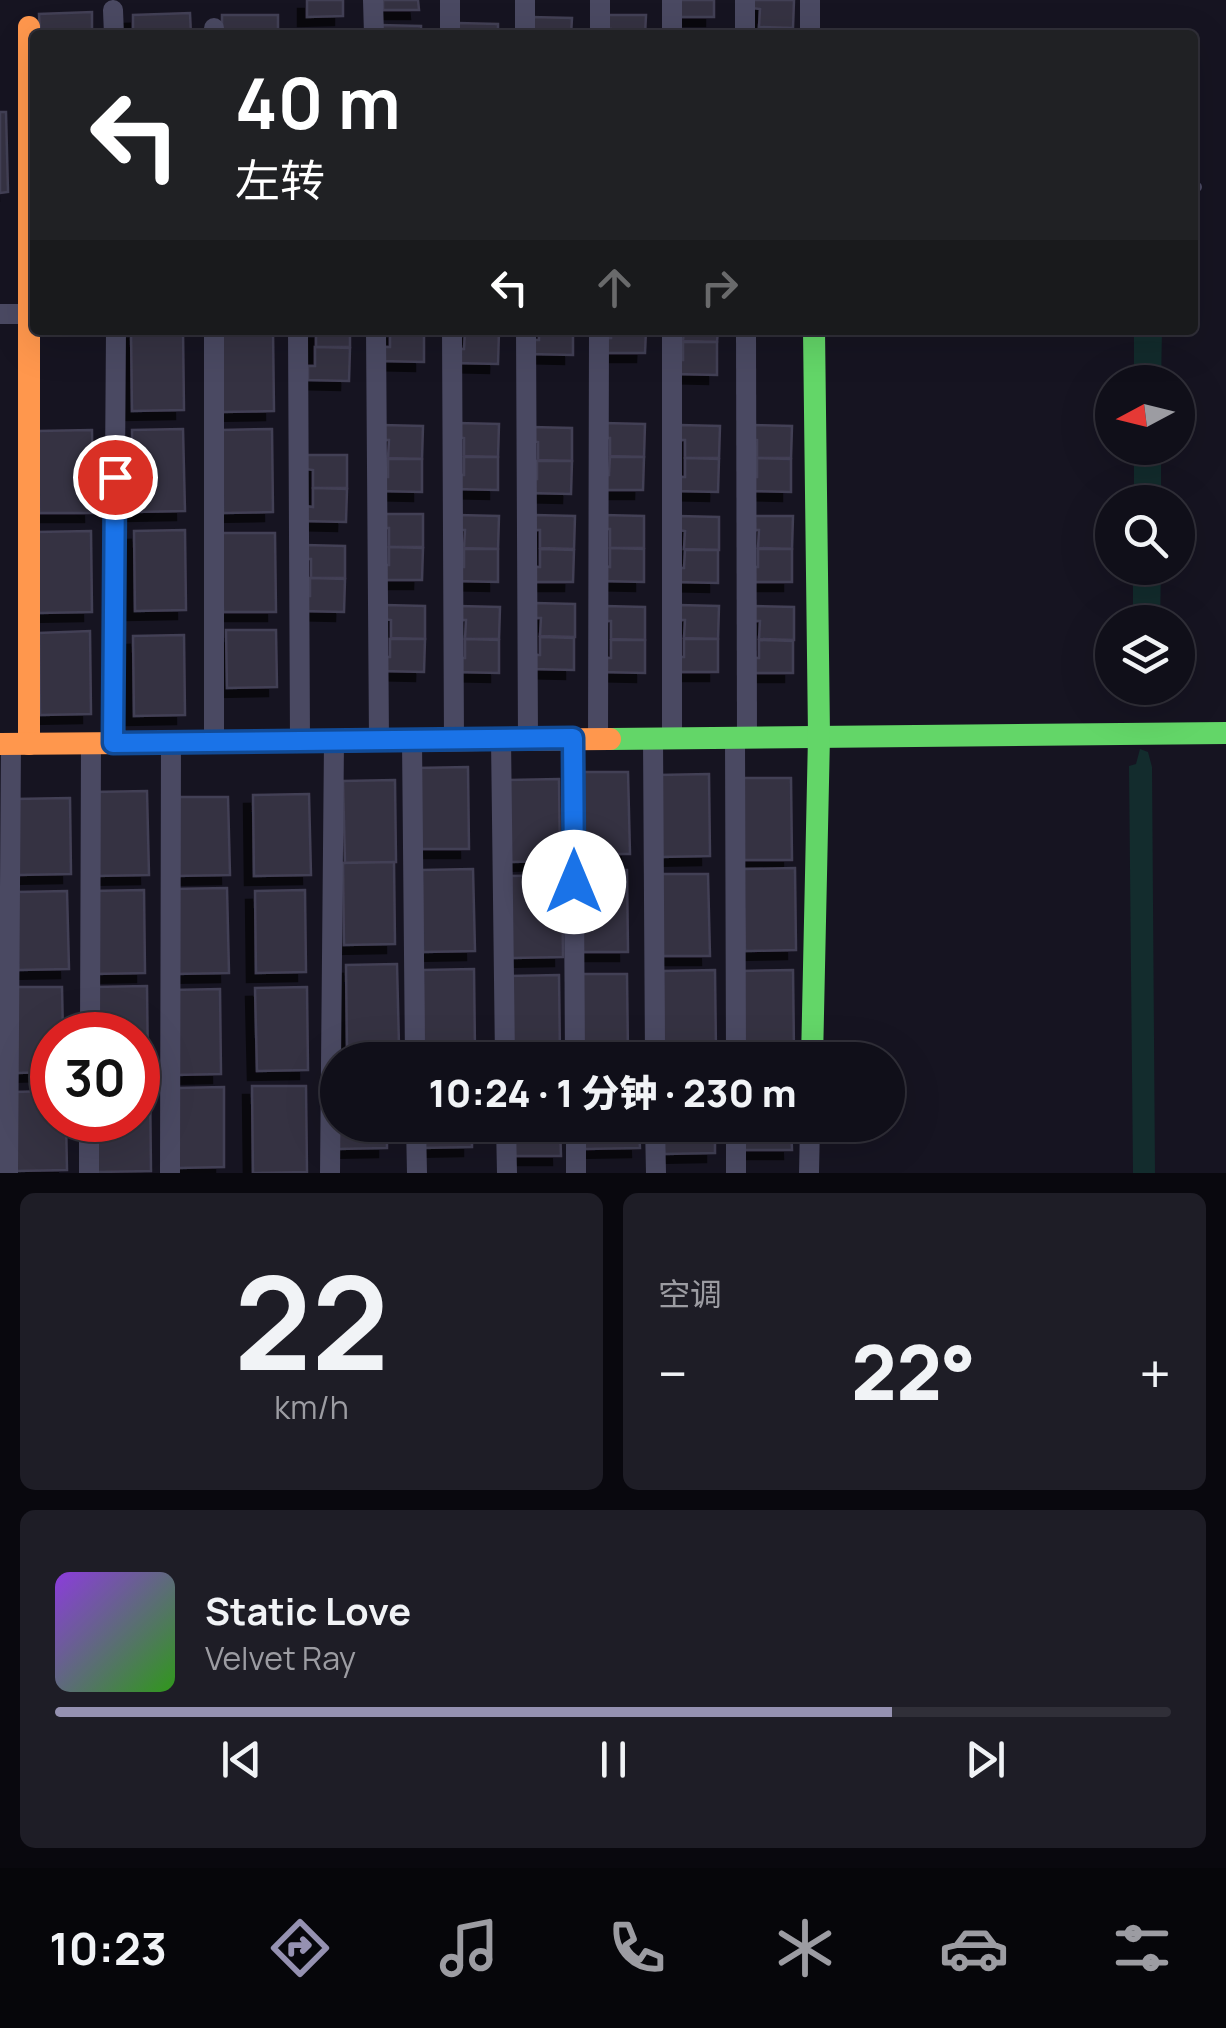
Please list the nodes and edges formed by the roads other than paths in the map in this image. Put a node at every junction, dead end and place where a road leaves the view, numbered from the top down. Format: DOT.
graph roads {
  1 [pos="374,0"];
  2 [pos="450,0"];
  3 [pos="525,0"];
  4 [pos="600,0"];
  5 [pos="672,0"];
  6 [pos="745,0"];
  7 [pos="810,0"];
  8 [pos="113,10"];
  9 [pos="28,27"];
  10 [pos="114,30"];
  11 [pos="374,30"];
  12 [pos="450,30"];
  13 [pos="526,30"];
  14 [pos="600,30"];
  15 [pos="672,30"];
  16 [pos="745,30"];
  17 [pos="810,30"];
  18 [pos="30,170"];
  19 [pos="0,314"];
  20 [pos="30,314"];
  21 [pos="31,335"];
  22 [pos="116,335"];
  23 [pos="214,335"];
  24 [pos="298,335"];
  25 [pos="376,335"];
  26 [pos="452,335"];
  27 [pos="526,335"];
  28 [pos="599,335"];
  29 [pos="672,335"];
  30 [pos="746,335"];
  31 [pos="814,335"];
  32 [pos="1226,732"];
  33 [pos="819,736"];
  34 [pos="741,737"];
  35 [pos="573,738"];
  36 [pos="598,738"];
  37 [pos="663,738"];
  38 [pos="501,739"];
  39 [pos="528,739"];
  40 [pos="379,740"];
  41 [pos="412,740"];
  42 [pos="454,740"];
  43 [pos="300,741"];
  44 [pos="334,741"];
  45 [pos="172,742"];
  46 [pos="214,742"];
  47 [pos="102,743"];
  48 [pos="13,744"];
  49 [pos="91,1012"];
  50 [pos="415,1042"];
  51 [pos="506,1042"];
  52 [pos="575,1042"];
  53 [pos="655,1042"];
  54 [pos="736,1042"];
  55 [pos="812,1042"];
  56 [pos="89,1142"];
  57 [pos="416,1142"];
  58 [pos="506,1142"];
  59 [pos="576,1142"];
  60 [pos="656,1142"];
  61 [pos="736,1142"];
  62 [pos="810,1142"];
  63 [pos="8,1173"];
  64 [pos="89,1173"];
  65 [pos="170,1173"];
  66 [pos="330,1173"];
  67 [pos="416,1173"];
  68 [pos="507,1173"];
  69 [pos="576,1173"];
  70 [pos="656,1173"];
  71 [pos="736,1173"];
  72 [pos="809,1173"];
  1 -- 11 [label="street"];
  2 -- 12 [label="street"];
  3 -- 13 [label="street"];
  4 -- 14 [label="street"];
  5 -- 15 [label="street"];
  6 -- 16 [label="street"];
  7 -- 17 [label="street"];
  8 -- 10 [label="street"];
  9 -- 18 [label="street"];
  19 -- 20 [label="street"];
  21 -- 48 [label="street"];
  22 -- 47 [label="street"];
  23 -- 46 [label="street"];
  24 -- 43 [label="street"];
  25 -- 40 [label="street"];
  26 -- 42 [label="street"];
  27 -- 39 [label="street"];
  28 -- 36 [label="street"];
  29 -- 37 [label="street"];
  30 -- 34 [label="street"];
  31 -- 33 [label="street"];
  32 -- 33 [label="street"];
  33 -- 34 [label="street"];
  33 -- 55 [label="street"];
  34 -- 37 [label="street"];
  34 -- 54 [label="street"];
  35 -- 36 [label="street"];
  35 -- 39 [label="street"];
  35 -- 52 [label="street"];
  36 -- 37 [label="street"];
  37 -- 53 [label="street"];
  38 -- 39 [label="street"];
  38 -- 42 [label="street"];
  38 -- 51 [label="street"];
  40 -- 41 [label="street"];
  40 -- 44 [label="street"];
  41 -- 42 [label="street"];
  41 -- 50 [label="street"];
  43 -- 44 [label="street"];
  43 -- 46 [label="street"];
  44 -- 66 [label="street"];
  45 -- 46 [label="street"];
  45 -- 47 [label="street"];
  45 -- 65 [label="street"];
  47 -- 48 [label="street"];
  47 -- 49 [label="street"];
  48 -- 63 [label="street"];
  56 -- 64 [label="street"];
  57 -- 67 [label="street"];
  58 -- 68 [label="street"];
  59 -- 69 [label="street"];
  60 -- 70 [label="street"];
  61 -- 71 [label="street"];
  62 -- 72 [label="street"];
}
